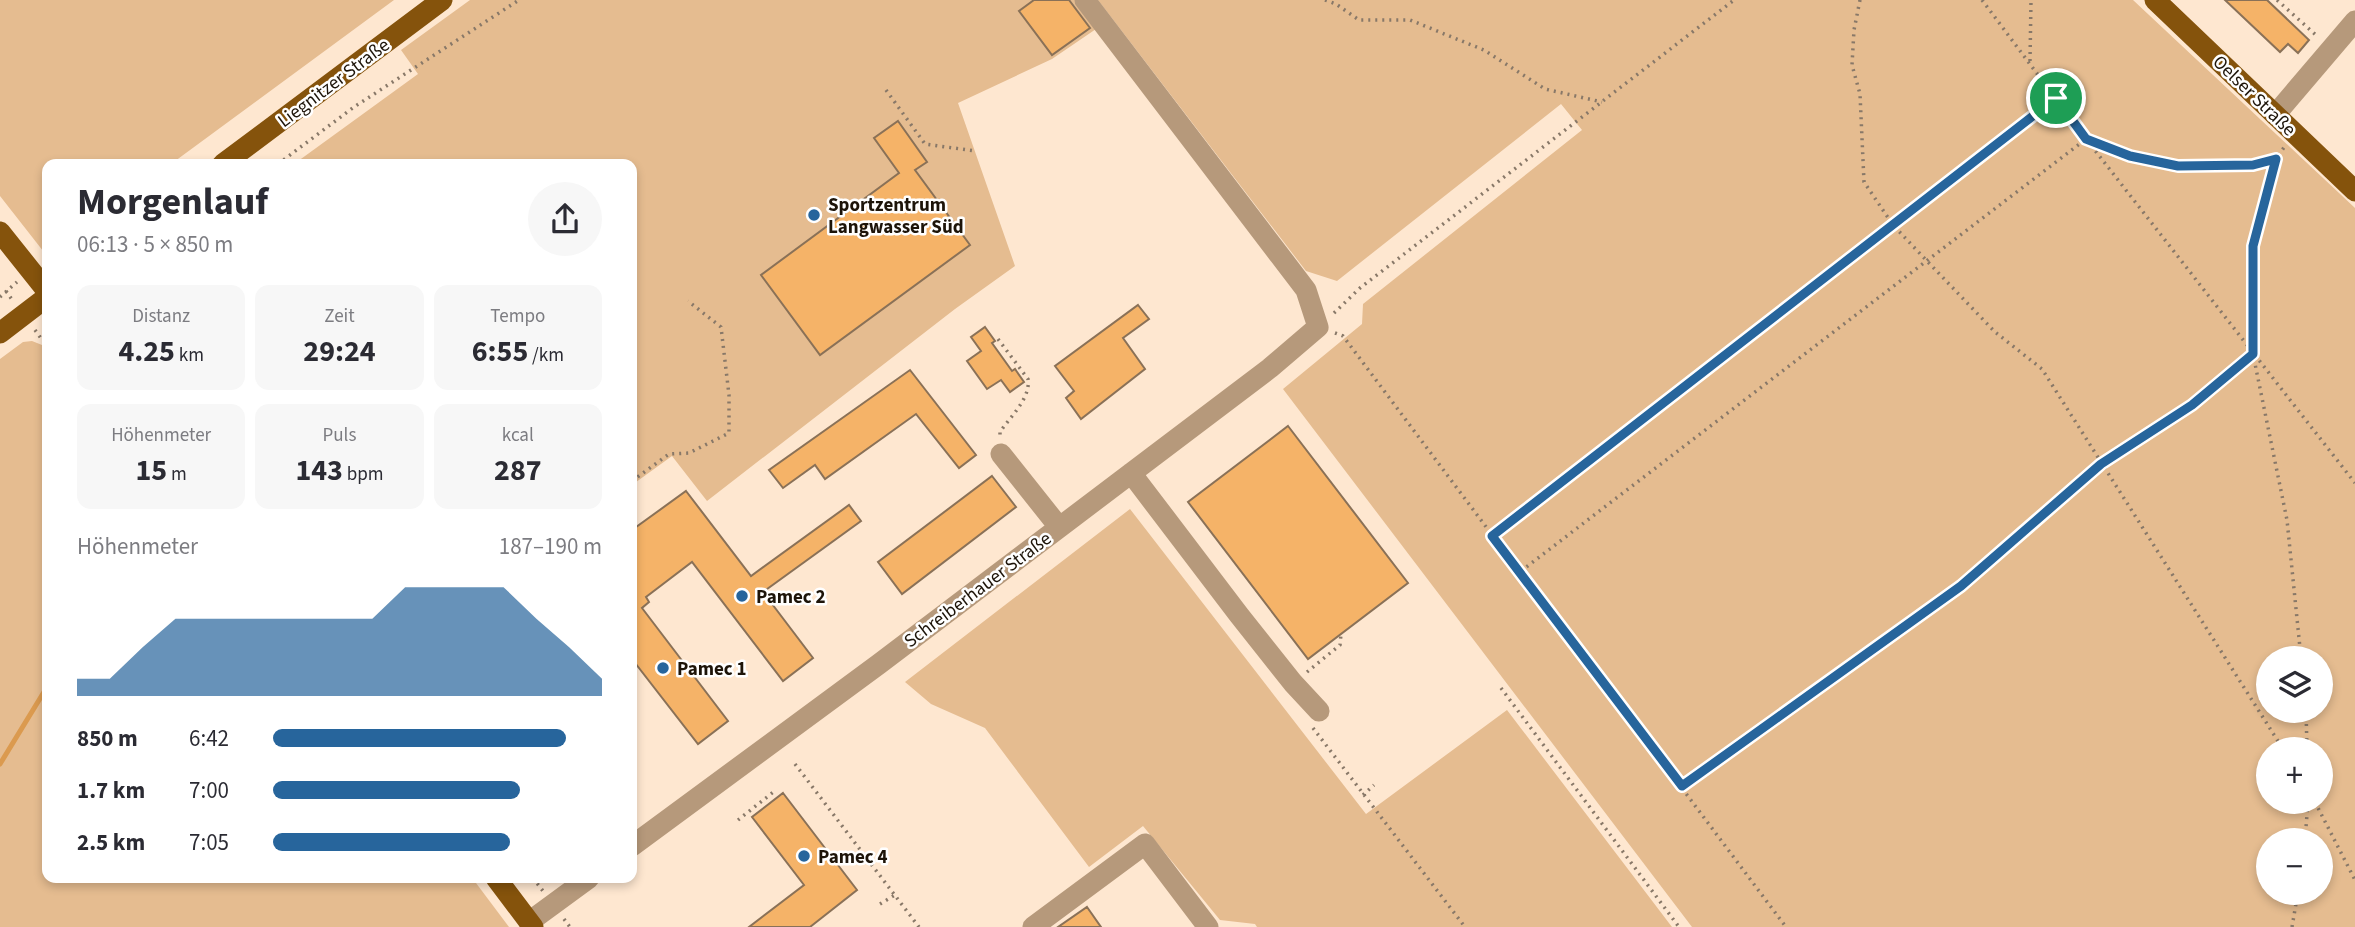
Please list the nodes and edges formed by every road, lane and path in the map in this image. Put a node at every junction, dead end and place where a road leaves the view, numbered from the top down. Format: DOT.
graph roads {
  1 [pos="442,0"];
  2 [pos="519,0"];
  3 [pos="1085,0"];
  4 [pos="1325,0"];
  5 [pos="1734,0"];
  6 [pos="1860,0"];
  7 [pos="1982,0"];
  8 [pos="2031,0"];
  9 [pos="2155,0"];
  10 [pos="2277,0"];
  11 [pos="2355,21"];
  12 [pos="2331,49"];
  13 [pos="2030,63"];
  14 [pos="886,90"];
  15 [pos="2056,98"];
  16 [pos="1602,102"];
  17 [pos="2275,115"];
  18 [pos="2297,135"];
  19 [pos="2086,139"];
  20 [pos="975,151"];
  21 [pos="230,159"];
  22 [pos="285,159"];
  23 [pos="2276,159"];
  24 [pos="2355,191"];
  25 [pos="1893,225"];
  26 [pos="0,232"];
  27 [pos="1927,261"];
  28 [pos="42,285"];
  29 [pos="42,301"];
  30 [pos="688,301"];
  31 [pos="1318,327"];
  32 [pos="0,333"];
  33 [pos="998,339"];
  34 [pos="2253,354"];
  35 [pos="1000,454"];
  36 [pos="2101,464"];
  37 [pos="1131,473"];
  38 [pos="637,477"];
  39 [pos="2355,483"];
  40 [pos="1059,527"];
  41 [pos="1492,536"];
  42 [pos="1521,571"];
  43 [pos="2300,646"];
  44 [pos="1501,688"];
  45 [pos="1319,711"];
  46 [pos="2275,737"];
  47 [pos="795,764"];
  48 [pos="1374,785"];
  49 [pos="1682,786"];
  50 [pos="776,790"];
  51 [pos="2321,814"];
  52 [pos="738,820"];
  53 [pos="637,842"];
  54 [pos="2355,880"];
  55 [pos="500,883"];
  56 [pos="583,883"];
  57 [pos="895,895"];
  58 [pos="880,904"];
  59 [pos="2296,905"];
  60 [pos="531,924"];
  61 [pos="919,927"];
  62 [pos="1033,927"];
  63 [pos="1208,927"];
  64 [pos="1465,927"];
  65 [pos="1679,927"];
  66 [pos="1786,927"];
  67 [pos="2292,927"];
  1 -- 21 [label="main road, Liegnitzer Straße"];
  2 -- 22 [label="path"];
  3 -- 31 [label="street"];
  4 -- 16 [label="path"];
  5 -- 16 [label="path"];
  6 -- 25 [label="path"];
  7 -- 13 [label="path"];
  8 -- 13 [label="path"];
  9 -- 17 [label="main road, Oelser Straße"];
  10 -- 12 [label="path"];
  11 -- 12 [label="street"];
  12 -- 17 [label="street"];
  13 -- 15 [label="path"];
  14 -- 20 [label="path"];
  15 -- 19 [label="path"];
  15 -- 25 [label="path"];
  16 -- 31 [label="path"];
  17 -- 18 [label="main road, Oelser Straße"];
  18 -- 23 [label="path"];
  18 -- 24 [label="main road, Oelser Straße"];
  19 -- 23 [label="path"];
  19 -- 27 [label="path"];
  19 -- 34 [label="path"];
  23 -- 34 [label="path"];
  25 -- 27 [label="path"];
  25 -- 41 [label="path"];
  26 -- 28 [label="main road"];
  27 -- 36 [label="path"];
  27 -- 42 [label="path"];
  29 -- 32 [label="main road"];
  30 -- 38 [label="path"];
  31 -- 37 [label="street, Schreiberhauer Straße"];
  31 -- 41 [label="path"];
  33 -- 35 [label="path"];
  34 -- 36 [label="path"];
  34 -- 39 [label="path"];
  34 -- 43 [label="path"];
  35 -- 40 [label="street"];
  36 -- 46 [label="path"];
  36 -- 49 [label="path"];
  37 -- 40 [label="street, Schreiberhauer Straße"];
  37 -- 45 [label="street"];
  40 -- 53 [label="street, Schreiberhauer Straße"];
  41 -- 42 [label="path"];
  42 -- 49 [label="path"];
  44 -- 65 [label="path"];
  47 -- 57 [label="path"];
  48 -- 64 [label="path"];
  49 -- 66 [label="path"];
  50 -- 52 [label="path"];
  51 -- 54 [label="path"];
  55 -- 60 [label="main road"];
  56 -- 60 [label="street"];
  57 -- 58 [label="path"];
  57 -- 61 [label="path"];
  59 -- 67 [label="path"];
  62 -- 63 [label="street"];
}
